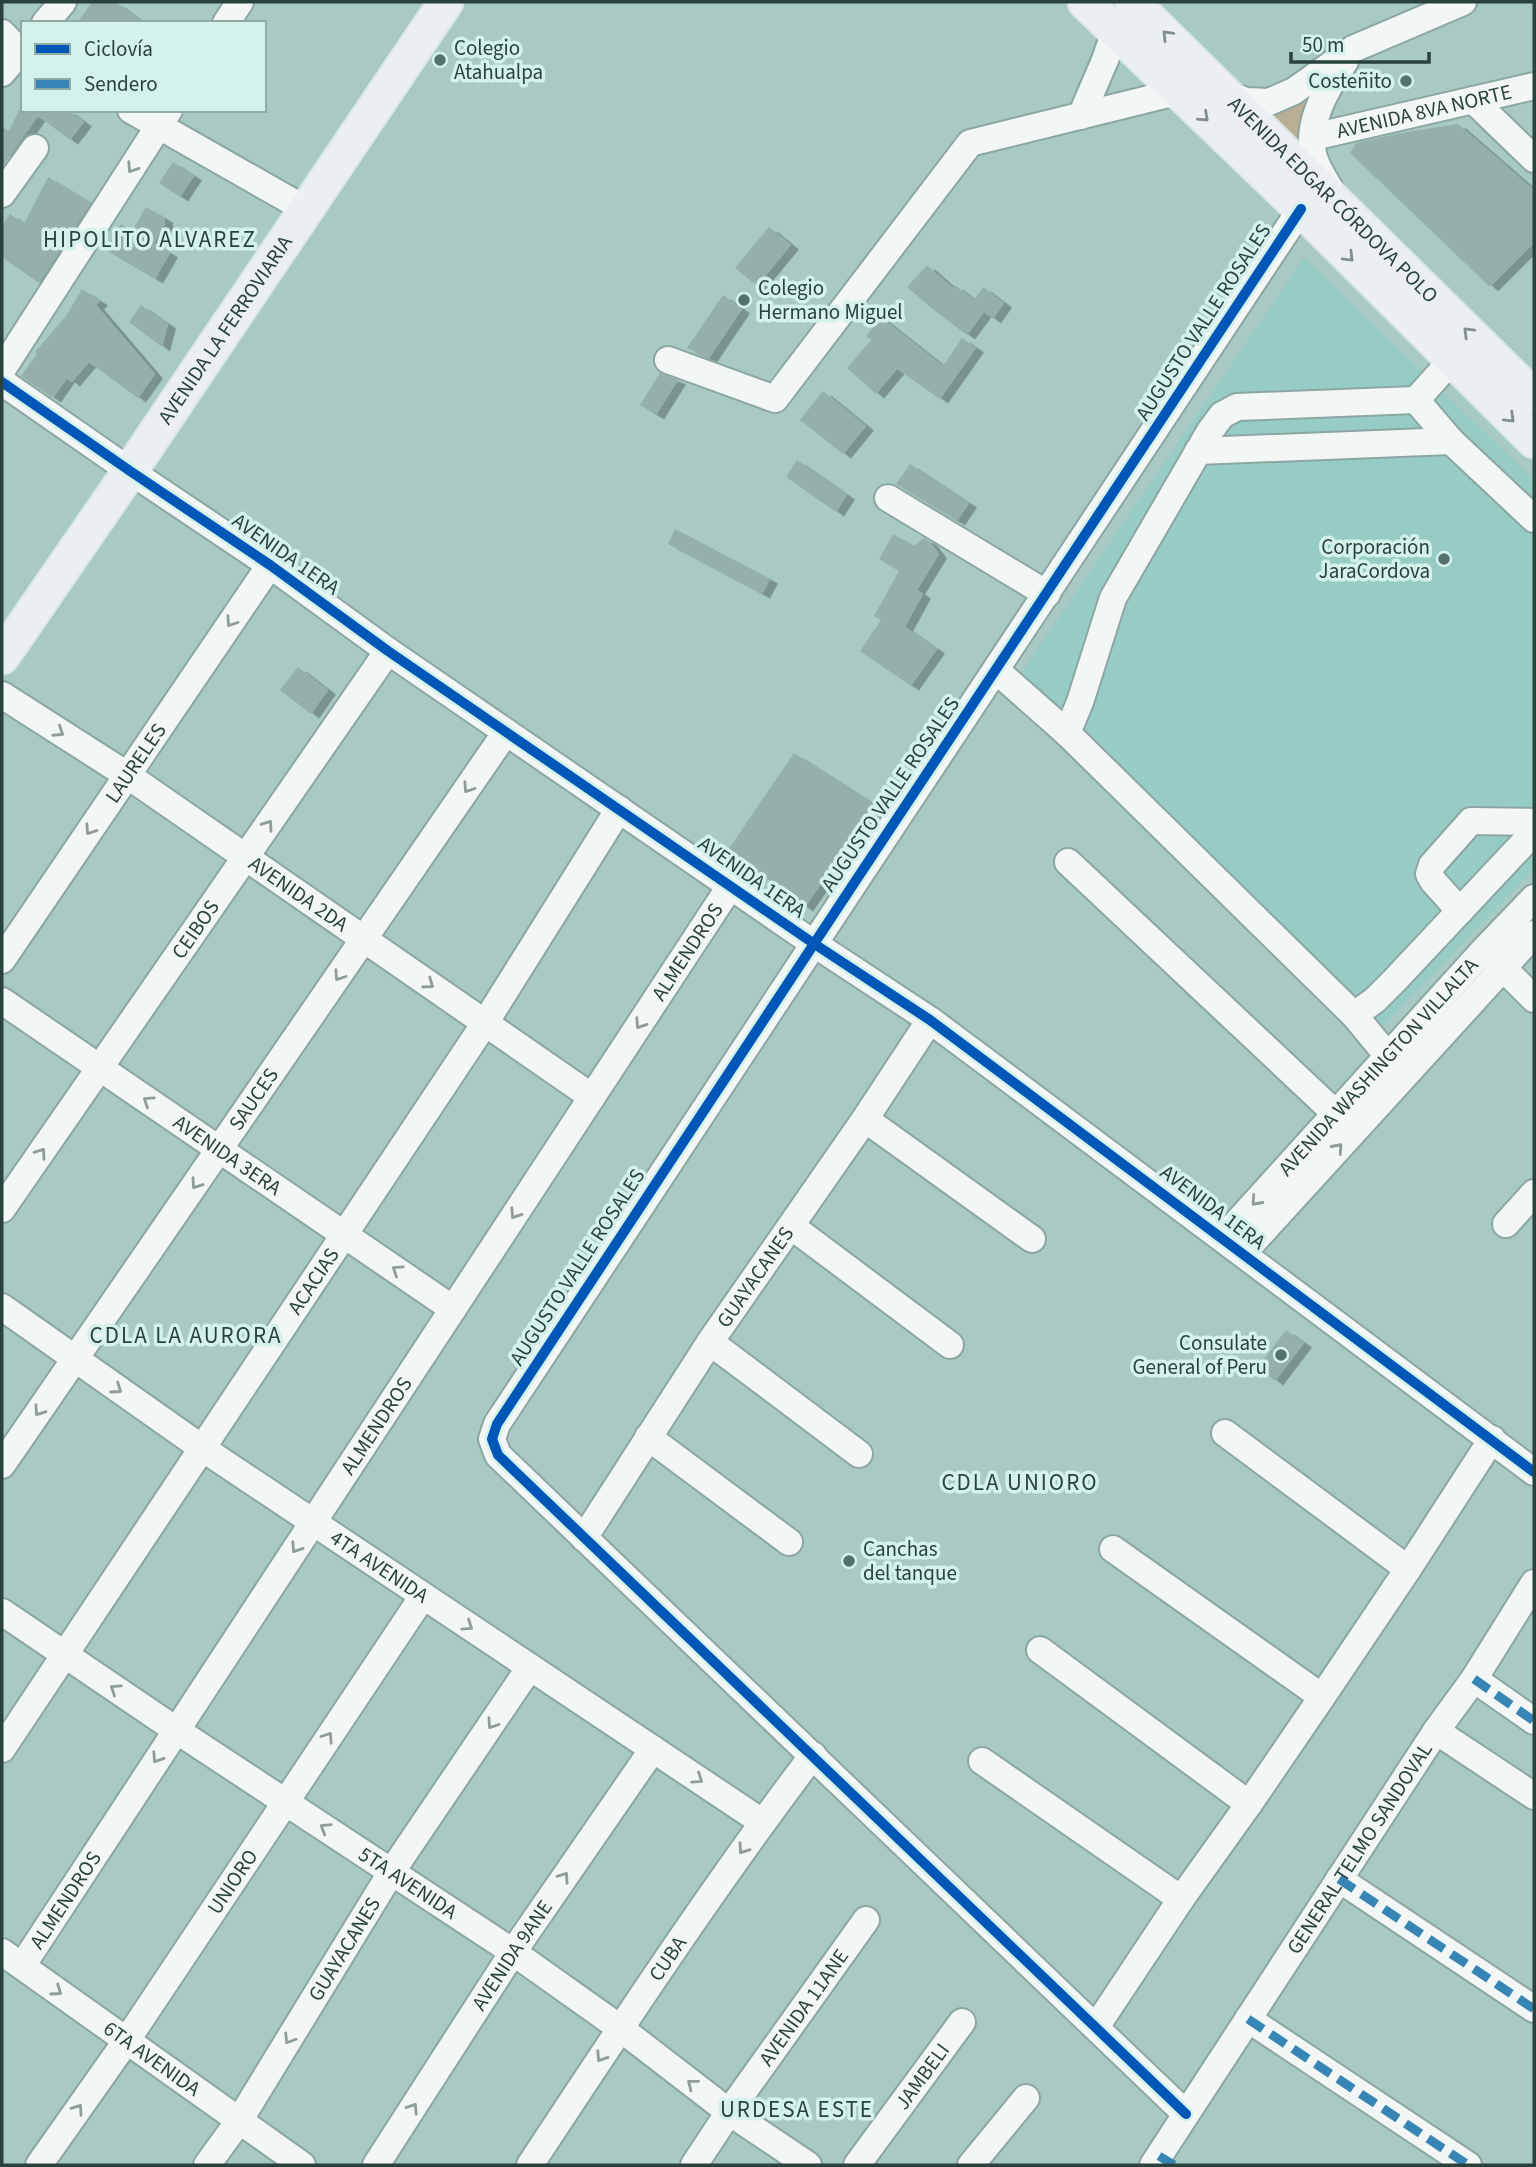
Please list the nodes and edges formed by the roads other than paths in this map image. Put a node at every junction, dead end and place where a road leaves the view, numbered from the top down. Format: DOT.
graph roads {
  1 [pos="63,2"];
  2 [pos="240,2"];
  3 [pos="429,2"];
  4 [pos="446,2"];
  5 [pos="1085,2"];
  6 [pos="1132,2"];
  7 [pos="1463,2"];
  8 [pos="47,21"];
  9 [pos="227,21"];
  10 [pos="1115,31"];
  11 [pos="2,33"];
  12 [pos="1353,49"];
  13 [pos="21,51"];
  14 [pos="21,53"];
  15 [pos="2,73"];
  16 [pos="1534,86"];
  17 [pos="1177,92"];
  18 [pos="1225,95"];
  19 [pos="1474,100"];
  20 [pos="139,112"];
  21 [pos="1081,116"];
  22 [pos="164,118"];
  23 [pos="1312,137"];
  24 [pos="34,148"];
  25 [pos="1534,159"];
  26 [pos="2,194"];
  27 [pos="291,201"];
  28 [pos="1338,203"];
  29 [pos="1301,209"];
  30 [pos="668,360"];
  31 [pos="1452,360"];
  32 [pos="2,370"];
  33 [pos="2,382"];
  34 [pos="1534,397"];
  35 [pos="1416,400"];
  36 [pos="1451,441"];
  37 [pos="1534,441"];
  38 [pos="1198,452"];
  39 [pos="124,467"];
  40 [pos="888,498"];
  41 [pos="1534,519"];
  42 [pos="270,565"];
  43 [pos="1047,594"];
  44 [pos="2,628"];
  45 [pos="388,651"];
  46 [pos="2,657"];
  47 [pos="997,671"];
  48 [pos="2,695"];
  49 [pos="506,732"];
  50 [pos="1067,733"];
  51 [pos="127,775"];
  52 [pos="619,809"];
  53 [pos="1534,822"];
  54 [pos="1534,832"];
  55 [pos="246,857"];
  56 [pos="1068,862"];
  57 [pos="731,885"];
  58 [pos="1534,898"];
  59 [pos="1460,911"];
  60 [pos="1534,934"];
  61 [pos="364,939"];
  62 [pos="813,943"];
  63 [pos="1494,959"];
  64 [pos="2,960"];
  65 [pos="1534,999"];
  66 [pos="2,1001"];
  67 [pos="1354,1015"];
  68 [pos="930,1020"];
  69 [pos="485,1023"];
  70 [pos="1388,1056"];
  71 [pos="101,1068"];
  72 [pos="592,1097"];
  73 [pos="1335,1113"];
  74 [pos="865,1119"];
  75 [pos="220,1150"];
  76 [pos="1534,1193"];
  77 [pos="2,1209"];
  78 [pos="1506,1224"];
  79 [pos="791,1226"];
  80 [pos="344,1234"];
  81 [pos="1032,1239"];
  82 [pos="1233,1245"];
  83 [pos="2,1307"];
  84 [pos="453,1309"];
  85 [pos="710,1342"];
  86 [pos="950,1345"];
  87 [pos="75,1359"];
  88 [pos="1225,1433"];
  89 [pos="648,1437"];
  90 [pos="1492,1439"];
  91 [pos="202,1448"];
  92 [pos="859,1454"];
  93 [pos="2,1465"];
  94 [pos="1534,1472"];
  95 [pos="313,1522"];
  96 [pos="584,1538"];
  97 [pos="789,1542"];
  98 [pos="1113,1549"];
  99 [pos="1408,1569"];
  100 [pos="423,1595"];
  101 [pos="1531,1597"];
  102 [pos="2,1612"];
  103 [pos="1040,1650"];
  104 [pos="64,1654"];
  105 [pos="530,1667"];
  106 [pos="1474,1679"];
  107 [pos="1322,1697"];
  108 [pos="1534,1721"];
  109 [pos="176,1730"];
  110 [pos="1436,1731"];
  111 [pos="2,1749"];
  112 [pos="653,1749"];
  113 [pos="813,1755"];
  114 [pos="982,1761"];
  115 [pos="1534,1796"];
  116 [pos="284,1802"];
  117 [pos="1249,1804"];
  118 [pos="762,1822"];
  119 [pos="393,1871"];
  120 [pos="1339,1879"];
  121 [pos="1181,1899"];
  122 [pos="866,1920"];
  123 [pos="513,1952"];
  124 [pos="12,1959"];
  125 [pos="1534,2009"];
  126 [pos="1248,2019"];
  127 [pos="962,2022"];
  128 [pos="621,2028"];
  129 [pos="1096,2028"];
  130 [pos="127,2040"];
  131 [pos="1026,2098"];
  132 [pos="729,2112"];
  133 [pos="1186,2114"];
  134 [pos="239,2121"];
  135 [pos="1162,2162"];
  136 [pos="39,2165"];
  137 [pos="207,2165"];
  138 [pos="302,2165"];
  139 [pos="376,2165"];
  140 [pos="530,2165"];
  141 [pos="694,2165"];
  142 [pos="808,2165"];
  143 [pos="857,2165"];
  144 [pos="971,2165"];
  145 [pos="1468,2165"];
  1 -- 8 [label="street"];
  2 -- 9 [label="street"];
  3 -- 27 [label="main road, AVENIDA LA FERROVIARIA"];
  4 -- 39 [label="main road, AVENIDA LA FERROVIARIA"];
  5 -- 10 [label="main road, AVENIDA EDGAR CÓRDOVA POLO"];
  18 -- 6 [label="main road, AVENIDA EDGAR CÓRDOVA POLO, one-way"];
  7 -- 12 [label="street"];
  10 -- 17 [label="main road, AVENIDA EDGAR CÓRDOVA POLO"];
  10 -- 21 [label="street"];
  11 -- 13 [label="street"];
  12 -- 18 [label="street"];
  12 -- 23 [label="street"];
  14 -- 15 [label="street"];
  16 -- 19 [label="street, AVENIDA 8VA NORTE"];
  17 -- 21 [label="street"];
  17 -- 29 [label="main road, AVENIDA EDGAR CÓRDOVA POLO, one-way"];
  18 -- 28 [label="main road, AVENIDA EDGAR CÓRDOVA POLO"];
  19 -- 23 [label="street, AVENIDA 8VA NORTE"];
  19 -- 25 [label="street"];
  20 -- 22 [label="street"];
  21 -- 30 [label="street"];
  22 -- 27 [label="street"];
  22 -- 32 [label="street, one-way"];
  23 -- 28 [label="street"];
  24 -- 26 [label="street"];
  27 -- 39 [label="main road, AVENIDA LA FERROVIARIA"];
  34 -- 28 [label="main road, AVENIDA EDGAR CÓRDOVA POLO, one-way"];
  29 -- 31 [label="main road, AVENIDA EDGAR CÓRDOVA POLO, one-way"];
  29 -- 43 [label="street, AUGUSTO VALLE ROSALES"];
  31 -- 35 [label="street"];
  31 -- 37 [label="main road, AVENIDA EDGAR CÓRDOVA POLO, one-way"];
  33 -- 39 [label="street, AVENIDA 1ERA"];
  35 -- 36 [label="street"];
  35 -- 38 [label="street"];
  36 -- 38 [label="street"];
  36 -- 41 [label="street"];
  38 -- 50 [label="street"];
  39 -- 42 [label="street, AVENIDA 1ERA"];
  39 -- 44 [label="main road, AVENIDA LA FERROVIARIA"];
  39 -- 46 [label="main road, AVENIDA LA FERROVIARIA"];
  40 -- 43 [label="street"];
  42 -- 45 [label="street, AVENIDA 1ERA"];
  42 -- 51 [label="street, LAURELES, one-way"];
  43 -- 47 [label="street, AUGUSTO VALLE ROSALES"];
  45 -- 49 [label="street, AVENIDA 1ERA"];
  55 -- 45 [label="street, CEIBOS, one-way"];
  47 -- 50 [label="street"];
  47 -- 62 [label="street, AUGUSTO VALLE ROSALES"];
  48 -- 51 [label="street, AVENIDA 2DA, one-way"];
  49 -- 52 [label="street, AVENIDA 1ERA"];
  49 -- 61 [label="street, SAUCES, one-way"];
  50 -- 67 [label="street"];
  51 -- 55 [label="street, AVENIDA 2DA"];
  51 -- 64 [label="street, LAURELES, one-way"];
  52 -- 57 [label="street, AVENIDA 1ERA"];
  52 -- 69 [label="street, ACACIAS"];
  53 -- 59 [label="street"];
  54 -- 59 [label="street"];
  55 -- 61 [label="street, AVENIDA 2DA"];
  55 -- 71 [label="street, CEIBOS"];
  56 -- 73 [label="street"];
  57 -- 62 [label="street, AVENIDA 1ERA"];
  57 -- 72 [label="street, ALMENDROS, one-way"];
  58 -- 63 [label="street, AVENIDA WASHINGTON VILLALTA"];
  59 -- 67 [label="street"];
  60 -- 63 [label="street, AVENIDA WASHINGTON VILLALTA"];
  61 -- 69 [label="street, AVENIDA 2DA, one-way"];
  61 -- 75 [label="street, SAUCES, one-way"];
  62 -- 68 [label="street, AVENIDA 1ERA"];
  62 -- 96 [label="street, AUGUSTO VALLE ROSALES"];
  63 -- 65 [label="street"];
  63 -- 70 [label="street, AVENIDA WASHINGTON VILLALTA"];
  82 -- 63 [label="street, AVENIDA WASHINGTON VILLALTA, one-way"];
  66 -- 71 [label="street, AVENIDA 3ERA"];
  67 -- 70 [label="street"];
  68 -- 74 [label="street, GUAYACANES"];
  68 -- 82 [label="street, AVENIDA 1ERA"];
  69 -- 72 [label="street, AVENIDA 2DA"];
  69 -- 80 [label="street, ACACIAS"];
  70 -- 73 [label="street, AVENIDA WASHINGTON VILLALTA"];
  75 -- 71 [label="street, AVENIDA 3ERA, one-way"];
  77 -- 71 [label="street, CEIBOS, one-way"];
  72 -- 84 [label="street, ALMENDROS, one-way"];
  73 -- 82 [label="street, AVENIDA WASHINGTON VILLALTA, one-way"];
  74 -- 79 [label="street, GUAYACANES"];
  74 -- 81 [label="street"];
  75 -- 80 [label="street, AVENIDA 3ERA"];
  75 -- 87 [label="street, SAUCES, one-way"];
  76 -- 78 [label="street"];
  79 -- 85 [label="street, GUAYACANES"];
  79 -- 86 [label="street"];
  84 -- 80 [label="street, AVENIDA 3ERA, one-way"];
  80 -- 91 [label="street, ACACIAS"];
  82 -- 90 [label="street, AVENIDA 1ERA"];
  83 -- 87 [label="street, 4TA AVENIDA"];
  84 -- 95 [label="street, ALMENDROS"];
  85 -- 89 [label="street, GUAYACANES"];
  85 -- 92 [label="street"];
  87 -- 91 [label="street, 4TA AVENIDA, one-way"];
  87 -- 93 [label="street, SAUCES, one-way"];
  88 -- 99 [label="street"];
  89 -- 96 [label="street, GUAYACANES"];
  89 -- 97 [label="street"];
  90 -- 94 [label="street, AVENIDA 1ERA"];
  90 -- 99 [label="street"];
  91 -- 95 [label="street, 4TA AVENIDA"];
  91 -- 104 [label="street, ACACIAS"];
  95 -- 100 [label="street, 4TA AVENIDA"];
  95 -- 109 [label="street, ALMENDROS, one-way"];
  96 -- 113 [label="street"];
  98 -- 107 [label="street"];
  99 -- 107 [label="street"];
  100 -- 105 [label="street, 4TA AVENIDA, one-way"];
  116 -- 100 [label="street, UNIORO, one-way"];
  101 -- 106 [label="street, GENERAL TELMO SANDOVAL"];
  102 -- 104 [label="street, 5TA AVENIDA"];
  103 -- 117 [label="street"];
  109 -- 104 [label="street, 5TA AVENIDA, one-way"];
  104 -- 111 [label="street, ACACIAS"];
  105 -- 112 [label="street, 4TA AVENIDA"];
  105 -- 119 [label="street, GUAYACANES, one-way"];
  106 -- 108 [label="street"];
  106 -- 110 [label="street, GENERAL TELMO SANDOVAL"];
  107 -- 117 [label="street"];
  109 -- 116 [label="street, 5TA AVENIDA"];
  109 -- 124 [label="street, ALMENDROS, one-way"];
  110 -- 115 [label="street"];
  110 -- 120 [label="street, GENERAL TELMO SANDOVAL"];
  112 -- 118 [label="street, 4TA AVENIDA, one-way"];
  123 -- 112 [label="street, AVENIDA 9ANE, one-way"];
  113 -- 118 [label="street, CUBA"];
  113 -- 129 [label="street"];
  114 -- 121 [label="street"];
  119 -- 116 [label="street, 5TA AVENIDA, one-way"];
  116 -- 130 [label="street, UNIORO"];
  117 -- 121 [label="street"];
  118 -- 128 [label="street, CUBA, one-way"];
  119 -- 123 [label="street, 5TA AVENIDA"];
  119 -- 134 [label="street, GUAYACANES, one-way"];
  120 -- 125 [label="street"];
  120 -- 126 [label="street, GENERAL TELMO SANDOVAL"];
  121 -- 129 [label="street"];
  122 -- 132 [label="street, AVENIDA 11ANE"];
  123 -- 128 [label="street, 5TA AVENIDA"];
  139 -- 123 [label="street, AVENIDA 9ANE, one-way"];
  124 -- 130 [label="street, 6TA AVENIDA, one-way"];
  126 -- 133 [label="street, GENERAL TELMO SANDOVAL"];
  126 -- 145 [label="street"];
  127 -- 143 [label="street, JAMBELI"];
  132 -- 128 [label="street, 5TA AVENIDA, one-way"];
  128 -- 140 [label="street, CUBA, one-way"];
  129 -- 133 [label="street"];
  130 -- 134 [label="street, 6TA AVENIDA"];
  136 -- 130 [label="street, UNIORO, one-way"];
  131 -- 144 [label="street"];
  132 -- 141 [label="street, AVENIDA 11ANE"];
  132 -- 142 [label="street, 5TA AVENIDA"];
  133 -- 135 [label="street, GENERAL TELMO SANDOVAL"];
  134 -- 137 [label="street, GUAYACANES"];
  134 -- 138 [label="street, 6TA AVENIDA"];
}
